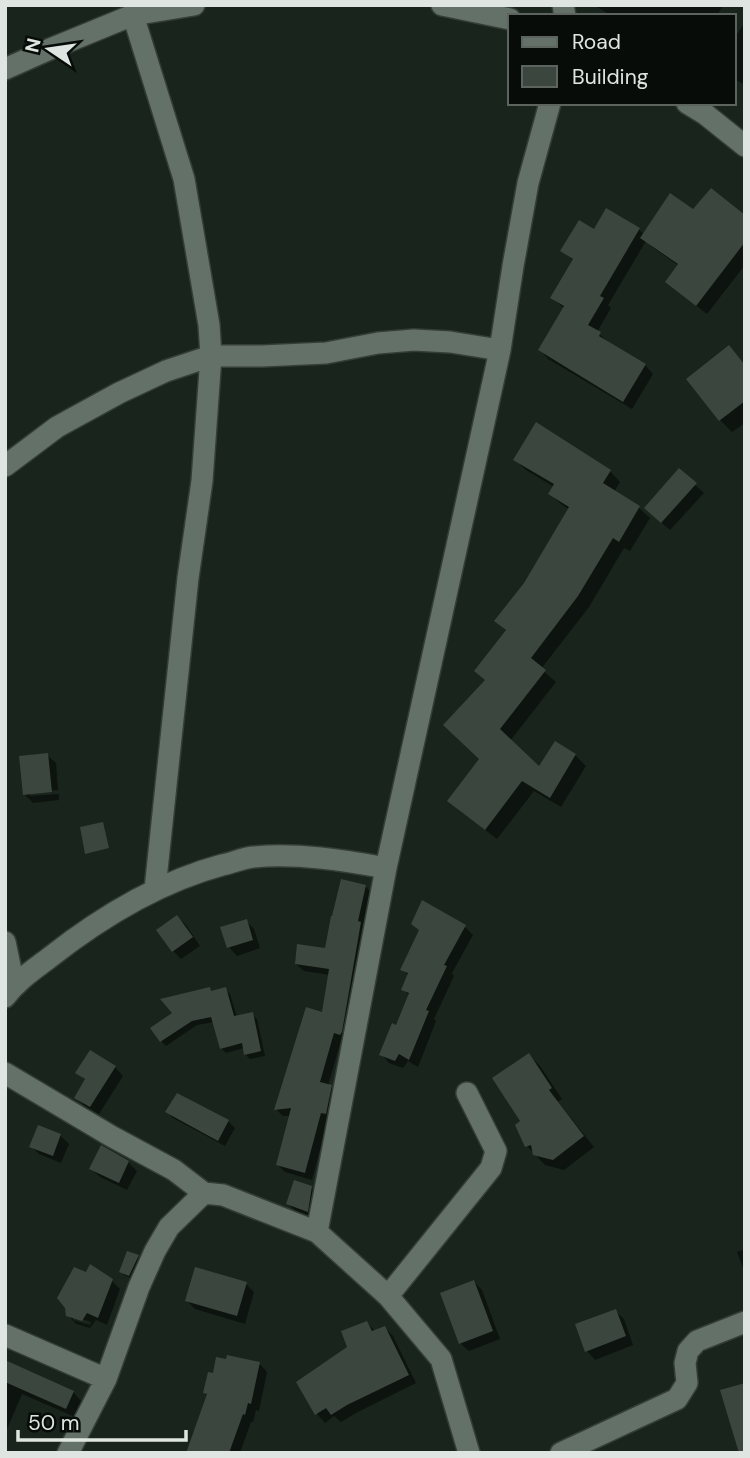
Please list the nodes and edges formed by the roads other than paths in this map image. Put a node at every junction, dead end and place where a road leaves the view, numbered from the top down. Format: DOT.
graph roads {
  1 [pos="194,5"];
  2 [pos="442,5"];
  3 [pos="105,15"];
  4 [pos="133,15"];
  5 [pos="508,19"];
  6 [pos="5,69"];
  7 [pos="549,105"];
  8 [pos="690,105"];
  9 [pos="745,146"];
  10 [pos="500,350"];
  11 [pos="211,356"];
  12 [pos="5,466"];
  13 [pos="386,869"];
  14 [pos="155,889"];
  15 [pos="5,942"];
  16 [pos="10,990"];
  17 [pos="5,1073"];
  18 [pos="467,1093"];
  19 [pos="204,1193"];
  20 [pos="317,1232"];
  21 [pos="388,1296"];
  22 [pos="745,1322"];
  23 [pos="5,1335"];
  24 [pos="106,1379"];
  25 [pos="68,1453"];
  26 [pos="469,1453"];
  27 [pos="561,1453"];
  1 -- 4 [label="street"];
  2 -- 5 [label="street"];
  3 -- 4 [label="street"];
  3 -- 6 [label="street"];
  4 -- 11 [label="street"];
  7 -- 10 [label="street"];
  8 -- 9 [label="street"];
  10 -- 11 [label="street"];
  10 -- 13 [label="street"];
  11 -- 12 [label="street"];
  11 -- 14 [label="street"];
  13 -- 14 [label="street"];
  13 -- 20 [label="street"];
  14 -- 16 [label="street"];
  15 -- 16 [label="street"];
  17 -- 19 [label="street"];
  18 -- 21 [label="street"];
  19 -- 20 [label="street"];
  19 -- 24 [label="street"];
  20 -- 21 [label="street"];
  21 -- 26 [label="street"];
  22 -- 27 [label="street"];
  23 -- 24 [label="street"];
  24 -- 25 [label="street"];
}
